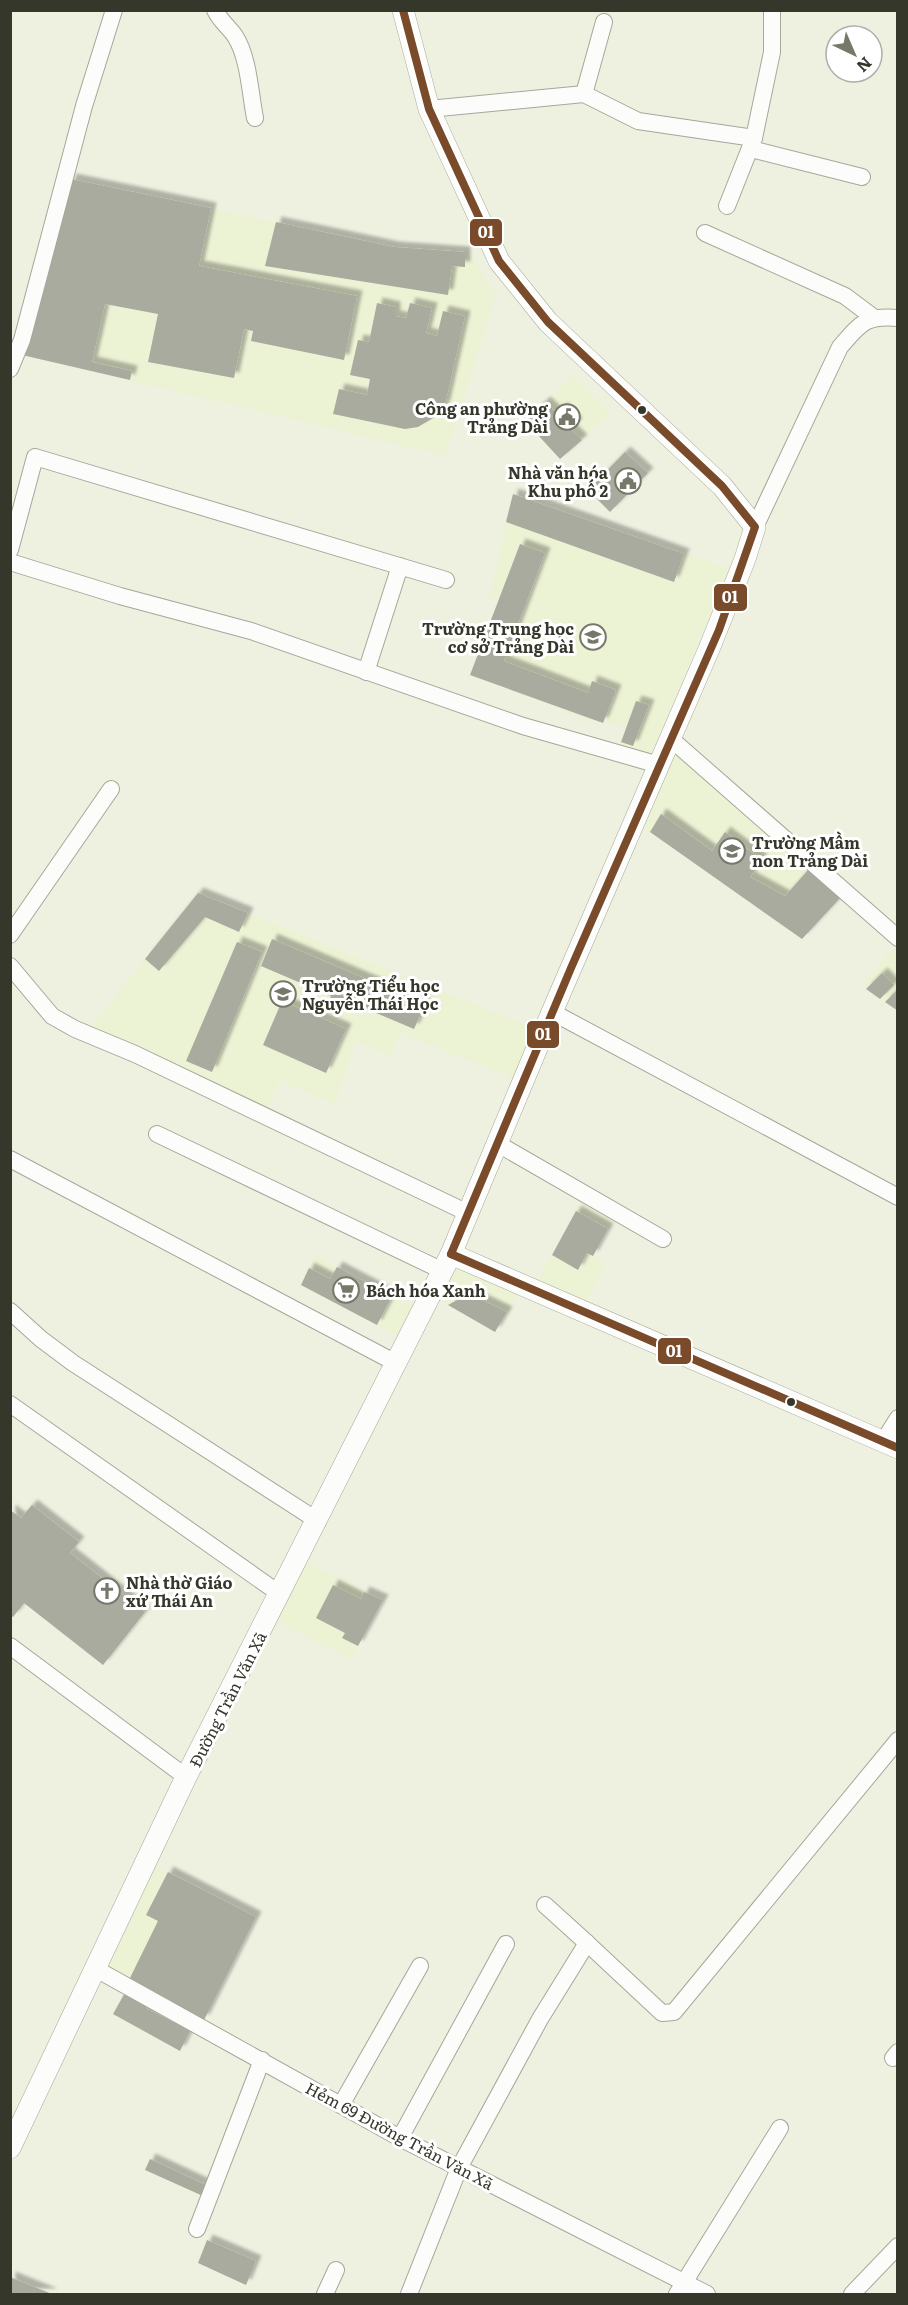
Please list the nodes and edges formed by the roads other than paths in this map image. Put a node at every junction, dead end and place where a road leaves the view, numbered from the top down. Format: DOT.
graph roads {
  1 [pos="114,10"];
  2 [pos="216,10"];
  3 [pos="404,10"];
  4 [pos="772,10"];
  5 [pos="604,22"];
  6 [pos="584,94"];
  7 [pos="429,109"];
  8 [pos="255,118"];
  9 [pos="753,144"];
  10 [pos="862,177"];
  11 [pos="727,206"];
  12 [pos="705,232"];
  13 [pos="873,317"];
  14 [pos="897,318"];
  15 [pos="11,366"];
  16 [pos="755,527"];
  17 [pos="10,550"];
  18 [pos="10,562"];
  19 [pos="400,566"];
  20 [pos="446,580"];
  21 [pos="366,672"];
  22 [pos="671,739"];
  23 [pos="659,765"];
  24 [pos="111,789"];
  25 [pos="10,935"];
  26 [pos="897,938"];
  27 [pos="10,966"];
  28 [pos="552,1012"];
  29 [pos="157,1134"];
  30 [pos="498,1144"];
  31 [pos="10,1159"];
  32 [pos="897,1197"];
  33 [pos="468,1213"];
  34 [pos="663,1239"];
  35 [pos="447,1262"];
  36 [pos="10,1311"];
  37 [pos="396,1364"];
  38 [pos="10,1404"];
  39 [pos="897,1418"];
  40 [pos="890,1445"];
  41 [pos="318,1521"];
  42 [pos="280,1594"];
  43 [pos="10,1646"];
  44 [pos="897,1740"];
  45 [pos="186,1777"];
  46 [pos="545,1905"];
  47 [pos="587,1943"];
  48 [pos="506,1944"];
  49 [pos="420,1966"];
  50 [pos="96,1969"];
  51 [pos="262,2060"];
  52 [pos="341,2105"];
  53 [pos="780,2128"];
  54 [pos="400,2138"];
  55 [pos="10,2148"];
  56 [pos="459,2168"];
  57 [pos="197,2229"];
  58 [pos="897,2246"];
  59 [pos="336,2270"];
  60 [pos="681,2288"];
  61 [pos="325,2295"];
  62 [pos="409,2295"];
  63 [pos="707,2295"];
  64 [pos="852,2295"];
  1 -- 15 [label="street"];
  2 -- 8 [label="street"];
  3 -- 7 [label="street"];
  4 -- 9 [label="street"];
  5 -- 6 [label="street"];
  6 -- 7 [label="street"];
  6 -- 9 [label="street"];
  7 -- 16 [label="street"];
  9 -- 10 [label="street"];
  9 -- 11 [label="street"];
  12 -- 13 [label="street"];
  13 -- 14 [label="street"];
  13 -- 16 [label="street"];
  16 -- 22 [label="street, Đường Trần Văn Xã"];
  17 -- 19 [label="street"];
  18 -- 21 [label="street"];
  19 -- 20 [label="street"];
  19 -- 21 [label="street"];
  21 -- 23 [label="street"];
  22 -- 23 [label="street, Đường Trần Văn Xã"];
  22 -- 26 [label="street"];
  23 -- 28 [label="street, Đường Trần Văn Xã"];
  24 -- 25 [label="street"];
  27 -- 33 [label="street"];
  28 -- 30 [label="street, Đường Trần Văn Xã"];
  28 -- 32 [label="street"];
  29 -- 35 [label="street"];
  30 -- 33 [label="street, Đường Trần Văn Xã"];
  30 -- 34 [label="street"];
  31 -- 37 [label="street"];
  33 -- 35 [label="street, Đường Trần Văn Xã"];
  35 -- 37 [label="street, Đường Trần Văn Xã"];
  35 -- 40 [label="street"];
  36 -- 41 [label="street"];
  37 -- 41 [label="street, Đường Trần Văn Xã"];
  38 -- 42 [label="street"];
  39 -- 40 [label="street"];
  41 -- 42 [label="street, Đường Trần Văn Xã"];
  42 -- 45 [label="street, Đường Trần Văn Xã"];
  43 -- 45 [label="street"];
  44 -- 47 [label="street"];
  45 -- 50 [label="street, Đường Trần Văn Xã"];
  46 -- 47 [label="street"];
  47 -- 56 [label="street"];
  48 -- 54 [label="street"];
  49 -- 52 [label="street"];
  50 -- 51 [label="street, Hẻm 69 Đường Trần Văn Xã"];
  50 -- 55 [label="street, Đường Trần Văn Xã"];
  51 -- 52 [label="street, Hẻm 69 Đường Trần Văn Xã"];
  51 -- 57 [label="street"];
  52 -- 54 [label="street, Hẻm 69 Đường Trần Văn Xã"];
  53 -- 60 [label="street"];
  54 -- 56 [label="street, Hẻm 69 Đường Trần Văn Xã"];
  56 -- 60 [label="street, Hẻm 69 Đường Trần Văn Xã"];
  56 -- 62 [label="street"];
  58 -- 64 [label="street"];
  59 -- 61 [label="street"];
  60 -- 63 [label="street, Hẻm 69 Đường Trần Văn Xã"];
}
